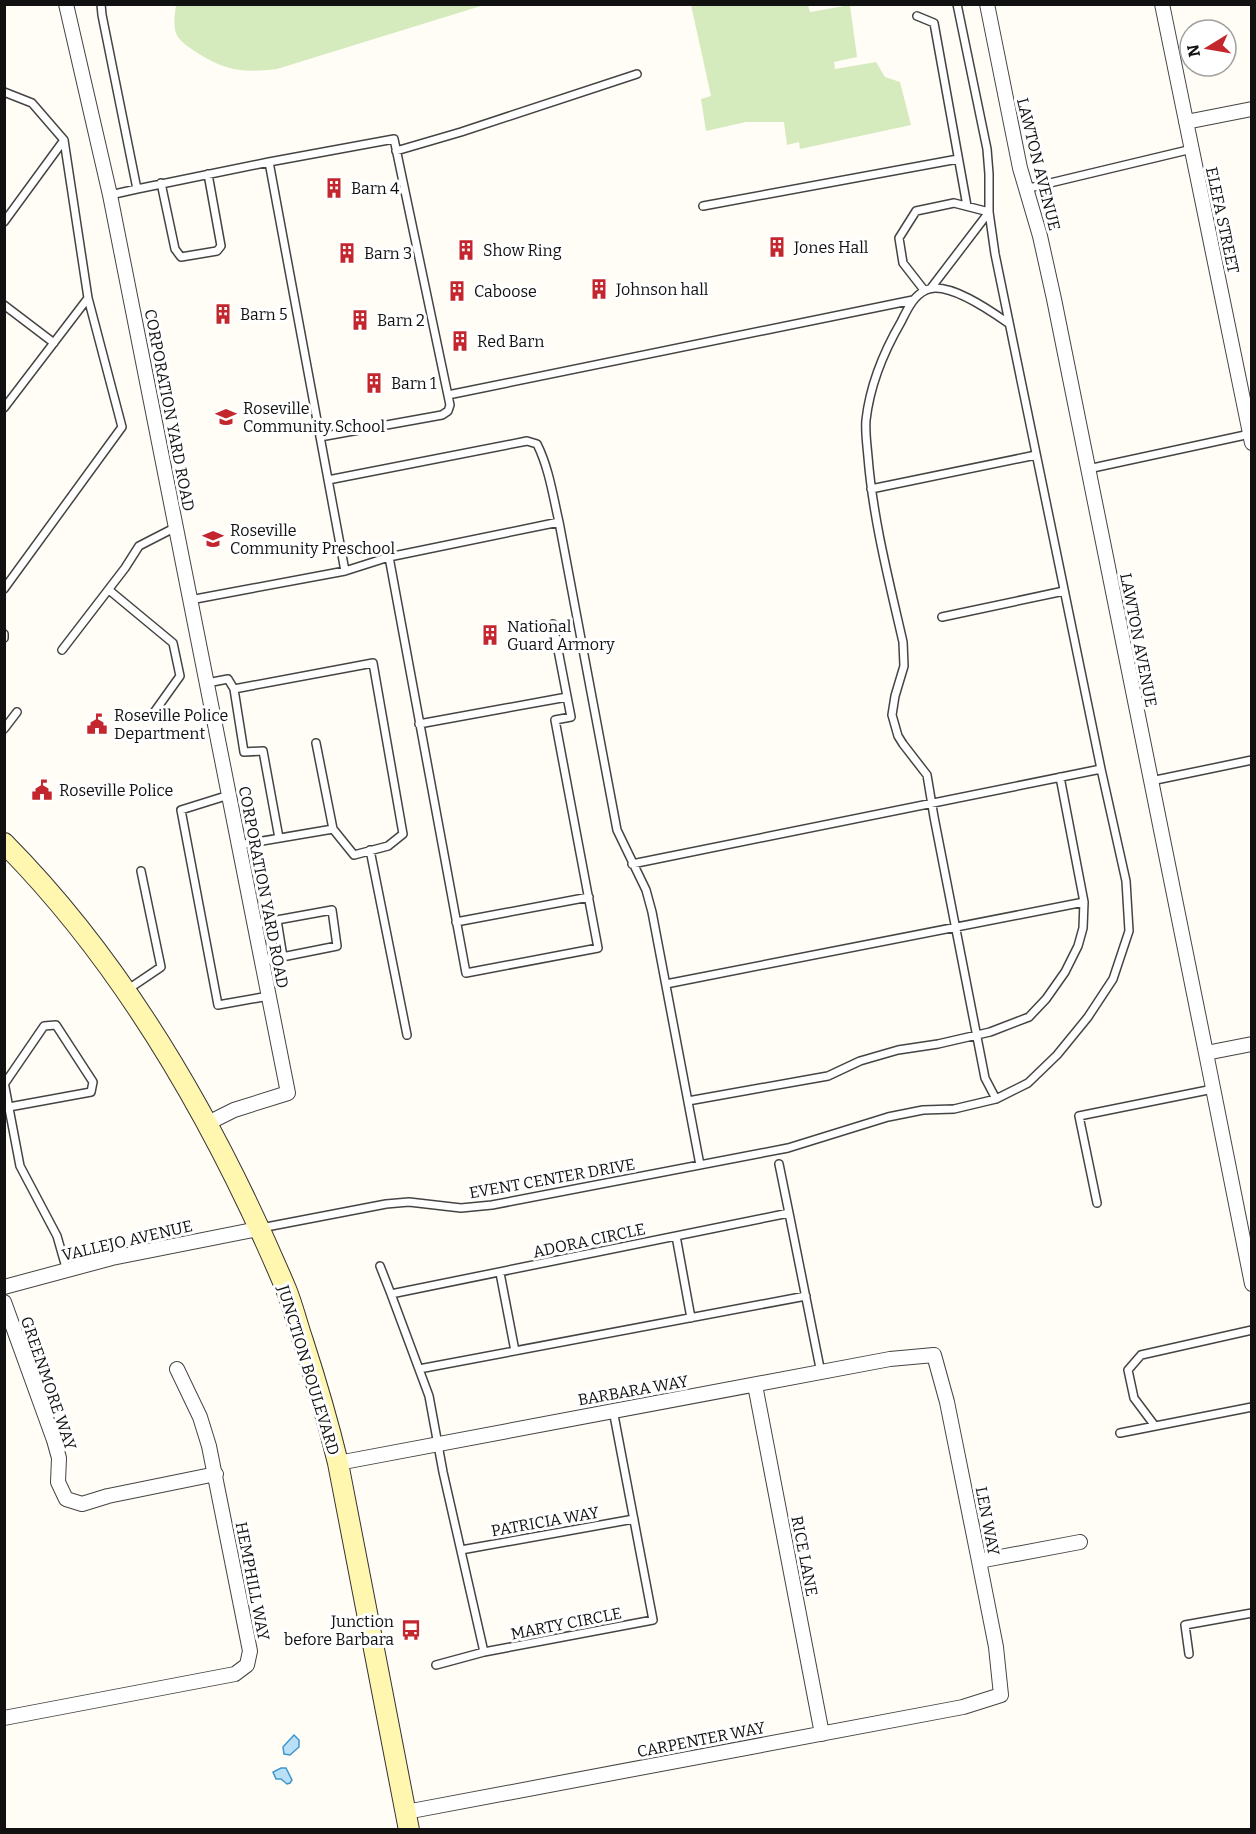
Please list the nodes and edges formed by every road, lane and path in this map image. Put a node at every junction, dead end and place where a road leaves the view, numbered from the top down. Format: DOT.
graph roads {
  1 [pos="66,4"];
  2 [pos="101,4"];
  3 [pos="957,4"];
  4 [pos="987,4"];
  5 [pos="1162,4"];
  6 [pos="917,16"];
  7 [pos="637,74"];
  8 [pos="4,92"];
  9 [pos="1251,109"];
  10 [pos="1186,122"];
  11 [pos="64,140"];
  12 [pos="1192,149"];
  13 [pos="396,151"];
  14 [pos="958,159"];
  15 [pos="269,162"];
  16 [pos="208,174"];
  17 [pos="161,183"];
  18 [pos="137,189"];
  19 [pos="1025,189"];
  20 [pos="110,195"];
  21 [pos="703,206"];
  22 [pos="967,206"];
  23 [pos="989,212"];
  24 [pos="4,222"];
  25 [pos="928,289"];
  26 [pos="88,298"];
  27 [pos="914,300"];
  28 [pos="4,305"];
  29 [pos="1008,323"];
  30 [pos="54,343"];
  31 [pos="448,395"];
  32 [pos="4,408"];
  33 [pos="320,437"];
  34 [pos="1251,437"];
  35 [pos="1036,455"];
  36 [pos="1088,470"];
  37 [pos="328,480"];
  38 [pos="871,489"];
  39 [pos="559,522"];
  40 [pos="176,527"];
  41 [pos="389,556"];
  42 [pos="345,571"];
  43 [pos="4,589"];
  44 [pos="109,590"];
  45 [pos="1064,591"];
  46 [pos="190,600"];
  47 [pos="942,616"];
  48 [pos="553,624"];
  49 [pos="62,650"];
  50 [pos="207,683"];
  51 [pos="234,689"];
  52 [pos="567,697"];
  53 [pos="155,711"];
  54 [pos="17,712"];
  55 [pos="419,724"];
  56 [pos="4,729"];
  57 [pos="316,743"];
  58 [pos="1251,760"];
  59 [pos="1101,769"];
  60 [pos="1060,777"];
  61 [pos="1151,782"];
  62 [pos="229,795"];
  63 [pos="932,804"];
  64 [pos="333,829"];
  65 [pos="279,838"];
  66 [pos="4,843"];
  67 [pos="239,845"];
  68 [pos="370,850"];
  69 [pos="632,864"];
  70 [pos="141,871"];
  71 [pos="589,897"];
  72 [pos="1084,902"];
  73 [pos="277,920"];
  74 [pos="456,922"];
  75 [pos="255,924"];
  76 [pos="956,927"];
  77 [pos="283,957"];
  78 [pos="262,961"];
  79 [pos="666,984"];
  80 [pos="125,992"];
  81 [pos="269,996"];
  82 [pos="976,1034"];
  83 [pos="407,1035"];
  84 [pos="1251,1044"];
  85 [pos="1206,1053"];
  86 [pos="5,1083"];
  87 [pos="1214,1089"];
  88 [pos="996,1099"];
  89 [pos="688,1101"];
  90 [pos="9,1107"];
  91 [pos="208,1123"];
  92 [pos="704,1164"];
  93 [pos="779,1164"];
  94 [pos="1097,1203"];
  95 [pos="789,1213"];
  96 [pos="258,1229"];
  97 [pos="676,1236"];
  98 [pos="380,1266"];
  99 [pos="67,1270"];
  100 [pos="500,1273"];
  101 [pos="1251,1284"];
  102 [pos="4,1287"];
  103 [pos="391,1294"];
  104 [pos="806,1296"];
  105 [pos="4,1302"];
  106 [pos="691,1318"];
  107 [pos="1251,1330"];
  108 [pos="515,1351"];
  109 [pos="934,1354"];
  110 [pos="177,1369"];
  111 [pos="419,1369"];
  112 [pos="821,1372"];
  113 [pos="755,1385"];
  114 [pos="1251,1407"];
  115 [pos="613,1410"];
  116 [pos="1155,1426"];
  117 [pos="1120,1433"];
  118 [pos="438,1444"];
  119 [pos="338,1463"];
  120 [pos="216,1474"];
  121 [pos="634,1519"];
  122 [pos="1080,1542"];
  123 [pos="461,1550"];
  124 [pos="979,1561"];
  125 [pos="1251,1613"];
  126 [pos="484,1652"];
  127 [pos="1189,1654"];
  128 [pos="436,1665"];
  129 [pos="1002,1695"];
  130 [pos="4,1718"];
  131 [pos="822,1734"];
  132 [pos="407,1821"];
  1 -- 20 [label="street, CORPORATION YARD ROAD"];
  2 -- 18 [label="lane"];
  3 -- 23 [label="lane, EVENT CENTER DRIVE"];
  4 -- 19 [label="street, LAWTON AVENUE"];
  5 -- 10 [label="street, ELEFA STREET"];
  6 -- 14 [label="lane"];
  7 -- 13 [label="lane"];
  8 -- 11 [label="lane"];
  9 -- 10 [label="street"];
  10 -- 12 [label="street, ELEFA STREET"];
  11 -- 24 [label="lane"];
  11 -- 26 [label="lane"];
  12 -- 19 [label="lane"];
  12 -- 34 [label="street, ELEFA STREET"];
  13 -- 15 [label="lane"];
  13 -- 31 [label="lane"];
  14 -- 21 [label="lane"];
  14 -- 22 [label="lane"];
  15 -- 16 [label="lane"];
  15 -- 33 [label="lane"];
  16 -- 17 [label="lane"];
  16 -- 17 [label="lane"];
  17 -- 18 [label="lane"];
  18 -- 20 [label="lane"];
  19 -- 36 [label="street, LAWTON AVENUE"];
  20 -- 40 [label="street, CORPORATION YARD ROAD"];
  22 -- 23 [label="lane"];
  22 -- 25 [label="lane"];
  23 -- 25 [label="lane"];
  23 -- 29 [label="lane, EVENT CENTER DRIVE"];
  25 -- 27 [label="lane"];
  25 -- 29 [label="lane"];
  26 -- 30 [label="lane"];
  26 -- 43 [label="lane"];
  27 -- 31 [label="lane"];
  27 -- 38 [label="lane"];
  28 -- 30 [label="lane"];
  29 -- 35 [label="lane, EVENT CENTER DRIVE"];
  30 -- 32 [label="lane"];
  31 -- 33 [label="lane"];
  33 -- 37 [label="lane"];
  34 -- 36 [label="lane"];
  35 -- 38 [label="lane"];
  35 -- 45 [label="lane, EVENT CENTER DRIVE"];
  36 -- 61 [label="street, LAWTON AVENUE"];
  37 -- 39 [label="lane"];
  37 -- 42 [label="lane"];
  38 -- 63 [label="lane"];
  39 -- 41 [label="lane"];
  39 -- 69 [label="lane"];
  40 -- 44 [label="lane"];
  40 -- 46 [label="street, CORPORATION YARD ROAD"];
  41 -- 42 [label="lane"];
  41 -- 55 [label="lane"];
  42 -- 46 [label="lane"];
  44 -- 49 [label="lane"];
  44 -- 53 [label="lane"];
  45 -- 47 [label="lane"];
  45 -- 59 [label="lane, EVENT CENTER DRIVE"];
  46 -- 50 [label="street, CORPORATION YARD ROAD"];
  48 -- 52 [label="lane"];
  50 -- 51 [label="lane"];
  50 -- 62 [label="street, CORPORATION YARD ROAD"];
  51 -- 65 [label="lane"];
  51 -- 68 [label="lane"];
  52 -- 55 [label="lane"];
  52 -- 71 [label="lane"];
  54 -- 56 [label="lane"];
  55 -- 74 [label="lane"];
  57 -- 64 [label="lane"];
  58 -- 61 [label="lane"];
  59 -- 60 [label="lane"];
  59 -- 88 [label="lane, EVENT CENTER DRIVE"];
  60 -- 63 [label="lane"];
  60 -- 72 [label="lane"];
  61 -- 85 [label="street, LAWTON AVENUE"];
  62 -- 67 [label="street, CORPORATION YARD ROAD"];
  62 -- 81 [label="lane"];
  63 -- 69 [label="lane"];
  63 -- 76 [label="lane"];
  64 -- 65 [label="lane"];
  64 -- 68 [label="lane"];
  65 -- 67 [label="lane"];
  66 -- 80 [label="main road, JUNCTION BOULEVARD"];
  67 -- 75 [label="street, CORPORATION YARD ROAD"];
  68 -- 83 [label="lane"];
  69 -- 79 [label="lane"];
  70 -- 80 [label="lane"];
  71 -- 74 [label="lane"];
  71 -- 74 [label="lane"];
  72 -- 76 [label="lane"];
  72 -- 82 [label="lane"];
  73 -- 75 [label="lane"];
  73 -- 77 [label="lane"];
  73 -- 77 [label="lane"];
  75 -- 78 [label="street, CORPORATION YARD ROAD"];
  76 -- 79 [label="lane"];
  76 -- 82 [label="lane"];
  77 -- 78 [label="lane"];
  78 -- 81 [label="street, CORPORATION YARD ROAD"];
  79 -- 89 [label="lane"];
  80 -- 91 [label="main road, JUNCTION BOULEVARD"];
  81 -- 91 [label="street, CORPORATION YARD ROAD"];
  82 -- 88 [label="lane"];
  82 -- 89 [label="lane"];
  84 -- 85 [label="street"];
  85 -- 87 [label="street, LAWTON AVENUE"];
  86 -- 90 [label="lane"];
  86 -- 90 [label="lane"];
  87 -- 94 [label="lane"];
  87 -- 101 [label="street, LAWTON AVENUE"];
  88 -- 92 [label="lane, EVENT CENTER DRIVE"];
  89 -- 92 [label="lane"];
  90 -- 99 [label="lane"];
  91 -- 96 [label="main road, JUNCTION BOULEVARD"];
  92 -- 96 [label="lane, EVENT CENTER DRIVE"];
  93 -- 95 [label="lane"];
  95 -- 97 [label="lane, ADORA CIRCLE"];
  95 -- 104 [label="lane"];
  96 -- 99 [label="street, VALLEJO AVENUE"];
  96 -- 119 [label="main road, JUNCTION BOULEVARD"];
  97 -- 100 [label="lane, ADORA CIRCLE"];
  97 -- 106 [label="lane"];
  98 -- 103 [label="lane"];
  99 -- 102 [label="street, VALLEJO AVENUE"];
  100 -- 103 [label="lane, ADORA CIRCLE"];
  100 -- 108 [label="lane"];
  103 -- 111 [label="lane"];
  104 -- 106 [label="lane"];
  104 -- 112 [label="lane"];
  105 -- 120 [label="street, GREENMORE WAY"];
  106 -- 108 [label="lane"];
  107 -- 116 [label="lane"];
  108 -- 111 [label="lane"];
  109 -- 112 [label="street, BARBARA WAY"];
  109 -- 124 [label="street, LEN WAY"];
  110 -- 120 [label="street, HEMPHILL WAY"];
  111 -- 118 [label="lane"];
  112 -- 113 [label="street, BARBARA WAY"];
  113 -- 115 [label="street, BARBARA WAY"];
  113 -- 131 [label="street, RICE LANE"];
  114 -- 116 [label="lane"];
  115 -- 118 [label="street, BARBARA WAY"];
  115 -- 121 [label="lane, MARTY CIRCLE"];
  116 -- 117 [label="lane"];
  118 -- 119 [label="street, BARBARA WAY"];
  118 -- 123 [label="lane"];
  119 -- 132 [label="main road, JUNCTION BOULEVARD"];
  120 -- 130 [label="street, HEMPHILL WAY"];
  121 -- 123 [label="lane, PATRICIA WAY"];
  121 -- 126 [label="lane, MARTY CIRCLE"];
  122 -- 124 [label="street"];
  123 -- 126 [label="lane"];
  124 -- 129 [label="street, LEN WAY"];
  125 -- 127 [label="lane"];
  126 -- 128 [label="lane"];
  129 -- 131 [label="street, CARPENTER WAY"];
  131 -- 132 [label="street, CARPENTER WAY"];
}
